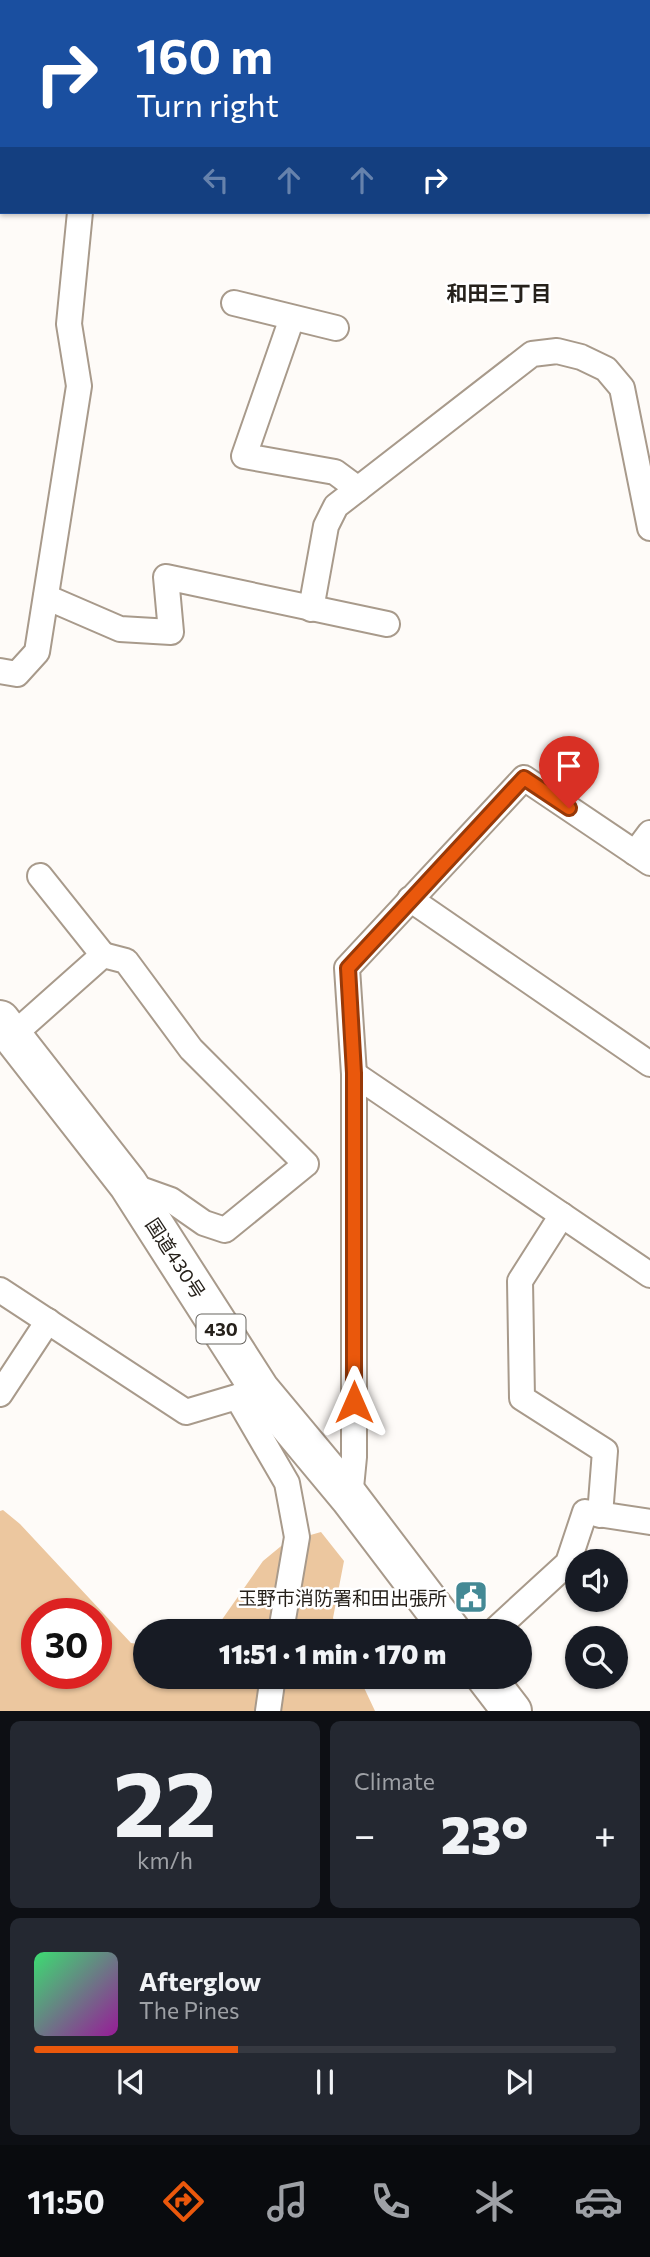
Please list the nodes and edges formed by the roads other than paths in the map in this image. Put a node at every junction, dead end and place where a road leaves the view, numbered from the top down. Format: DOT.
graph roads {
  1 [pos="80,214"];
  2 [pos="234,303"];
  3 [pos="292,318"];
  4 [pos="336,328"];
  5 [pos="358,489"];
  6 [pos="650,528"];
  7 [pos="46,597"];
  8 [pos="311,609"];
  9 [pos="387,624"];
  10 [pos="0,671"];
  11 [pos="650,832"];
  12 [pos="643,858"];
  13 [pos="40,876"];
  14 [pos="410,899"];
  15 [pos="103,955"];
  16 [pos="6,1028"];
  17 [pos="650,1064"];
  18 [pos="354,1073"];
  19 [pos="128,1184"];
  20 [pos="562,1215"];
  21 [pos="650,1275"];
  22 [pos="0,1290"];
  23 [pos="48,1321"];
  24 [pos="248,1393"];
  25 [pos="0,1394"];
  26 [pos="350,1498"];
  27 [pos="600,1515"];
  28 [pos="650,1522"];
  29 [pos="283,1619"];
  30 [pos="442,1619"];
  31 [pos="507,1619"];
  32 [pos="271,1689"];
  33 [pos="495,1689"];
  34 [pos="268,1711"];
  35 [pos="512,1711"];
  1 -- 7 [label="street"];
  2 -- 3 [label="street"];
  3 -- 4 [label="street"];
  3 -- 5 [label="street"];
  5 -- 6 [label="street"];
  5 -- 8 [label="street"];
  7 -- 8 [label="street"];
  7 -- 10 [label="street"];
  8 -- 9 [label="street"];
  11 -- 12 [label="street"];
  12 -- 14 [label="street"];
  13 -- 15 [label="street"];
  14 -- 17 [label="street"];
  14 -- 18 [label="street"];
  15 -- 16 [label="street"];
  15 -- 19 [label="street"];
  16 -- 19 [label="highway, 国道430号 / 430"];
  18 -- 20 [label="street"];
  18 -- 26 [label="street"];
  19 -- 24 [label="highway, 国道430号 / 430"];
  20 -- 21 [label="street"];
  20 -- 27 [label="street"];
  22 -- 23 [label="street"];
  23 -- 24 [label="street"];
  23 -- 25 [label="street"];
  24 -- 26 [label="highway, 国道430号 / 430"];
  24 -- 29 [label="street"];
  26 -- 30 [label="highway, 国道430号 / 430"];
  27 -- 28 [label="street"];
  27 -- 31 [label="street"];
  32 -- 34 [label="street"];
  33 -- 35 [label="highway"];
}
